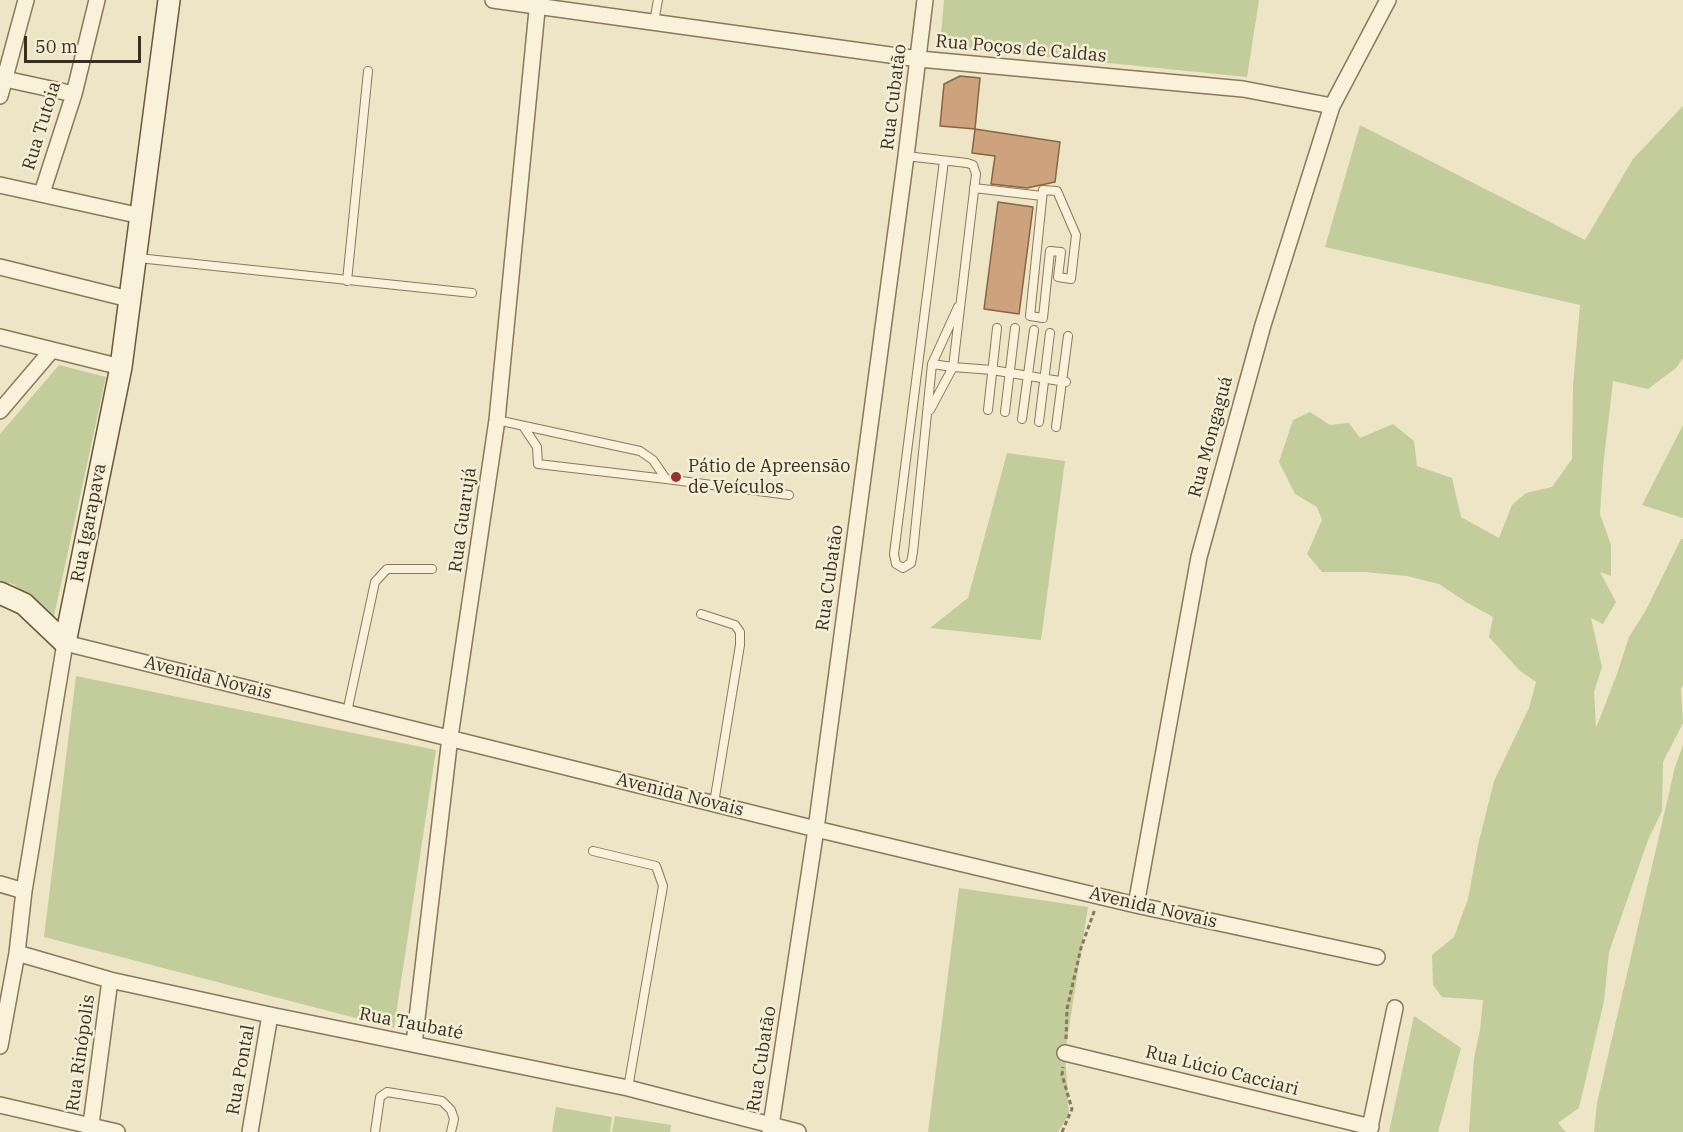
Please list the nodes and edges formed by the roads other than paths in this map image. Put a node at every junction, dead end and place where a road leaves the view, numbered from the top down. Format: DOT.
graph roads {
  1 [pos="26,0"];
  2 [pos="96,0"];
  3 [pos="169,0"];
  4 [pos="493,0"];
  5 [pos="658,0"];
  6 [pos="925,0"];
  7 [pos="1388,0"];
  8 [pos="538,3"];
  9 [pos="654,22"];
  10 [pos="919,59"];
  11 [pos="368,71"];
  12 [pos="5,79"];
  13 [pos="74,94"];
  14 [pos="0,96"];
  15 [pos="1332,106"];
  16 [pos="906,156"];
  17 [pos="944,161"];
  18 [pos="0,185"];
  19 [pos="974,188"];
  20 [pos="42,193"];
  21 [pos="1042,196"];
  22 [pos="141,216"];
  23 [pos="136,258"];
  24 [pos="0,267"];
  25 [pos="348,282"];
  26 [pos="472,293"];
  27 [pos="129,299"];
  28 [pos="962,301"];
  29 [pos="997,328"];
  30 [pos="1015,328"];
  31 [pos="1034,330"];
  32 [pos="1050,333"];
  33 [pos="1068,336"];
  34 [pos="0,337"];
  35 [pos="52,350"];
  36 [pos="932,364"];
  37 [pos="121,367"];
  38 [pos="952,367"];
  39 [pos="992,370"];
  40 [pos="1010,373"];
  41 [pos="1027,376"];
  42 [pos="1044,379"];
  43 [pos="1064,382"];
  44 [pos="988,410"];
  45 [pos="0,411"];
  46 [pos="1005,412"];
  47 [pos="928,414"];
  48 [pos="1022,419"];
  49 [pos="497,420"];
  50 [pos="1039,422"];
  51 [pos="523,426"];
  52 [pos="1056,426"];
  53 [pos="666,479"];
  54 [pos="789,495"];
  55 [pos="432,569"];
  56 [pos="0,593"];
  57 [pos="700,614"];
  58 [pos="65,643"];
  59 [pos="347,712"];
  60 [pos="450,737"];
  61 [pos="714,803"];
  62 [pos="816,829"];
  63 [pos="593,851"];
  64 [pos="0,884"];
  65 [pos="24,891"];
  66 [pos="1136,905"];
  67 [pos="17,953"];
  68 [pos="1377,957"];
  69 [pos="110,980"];
  70 [pos="1395,1008"];
  71 [pos="270,1016"];
  72 [pos="414,1044"];
  73 [pos="0,1046"];
  74 [pos="1065,1053"];
  75 [pos="628,1088"];
  76 [pos="0,1105"];
  77 [pos="90,1129"];
  78 [pos="771,1129"];
  79 [pos="1370,1129"];
  80 [pos="117,1132"];
  81 [pos="250,1132"];
  82 [pos="375,1132"];
  83 [pos="451,1132"];
  84 [pos="798,1132"];
  1 -- 12 [label="street"];
  2 -- 13 [label="street, Rua Tutoia"];
  3 -- 22 [label="street, Rua Igarapava"];
  4 -- 8 [label="street, Rua Poços de Caldas"];
  5 -- 9 [label="lane"];
  6 -- 10 [label="street, Rua Cubatão"];
  7 -- 15 [label="street, Rua Mongaguá"];
  8 -- 9 [label="street, Rua Poços de Caldas"];
  8 -- 49 [label="street, Rua Guarujá"];
  9 -- 10 [label="street, Rua Poços de Caldas"];
  10 -- 15 [label="street, Rua Poços de Caldas"];
  10 -- 16 [label="street, Rua Cubatão"];
  11 -- 25 [label="lane"];
  12 -- 13 [label="street"];
  12 -- 14 [label="street"];
  13 -- 20 [label="street, Rua Tutoia"];
  15 -- 66 [label="street, Rua Mongaguá"];
  16 -- 17 [label="lane"];
  16 -- 62 [label="street, Rua Cubatão"];
  17 -- 19 [label="lane"];
  17 -- 47 [label="lane"];
  18 -- 20 [label="street"];
  19 -- 21 [label="lane"];
  19 -- 28 [label="lane"];
  20 -- 22 [label="street"];
  21 -- 21 [label="lane"];
  22 -- 23 [label="street, Rua Igarapava"];
  23 -- 25 [label="lane"];
  23 -- 27 [label="street, Rua Igarapava"];
  24 -- 27 [label="street"];
  25 -- 26 [label="lane"];
  27 -- 37 [label="street, Rua Igarapava"];
  28 -- 36 [label="lane"];
  28 -- 38 [label="lane"];
  29 -- 39 [label="lane"];
  30 -- 40 [label="lane"];
  31 -- 41 [label="lane"];
  32 -- 42 [label="lane"];
  33 -- 43 [label="lane"];
  34 -- 35 [label="street"];
  35 -- 37 [label="street"];
  35 -- 45 [label="street"];
  36 -- 38 [label="lane"];
  36 -- 47 [label="lane"];
  37 -- 58 [label="street, Rua Igarapava"];
  38 -- 39 [label="lane"];
  38 -- 47 [label="lane"];
  39 -- 40 [label="lane"];
  39 -- 44 [label="lane"];
  40 -- 41 [label="lane"];
  40 -- 46 [label="lane"];
  41 -- 42 [label="lane"];
  41 -- 48 [label="lane"];
  42 -- 43 [label="lane"];
  42 -- 50 [label="lane"];
  43 -- 52 [label="lane"];
  49 -- 51 [label="lane"];
  49 -- 60 [label="street, Rua Guarujá"];
  51 -- 53 [label="lane"];
  51 -- 53 [label="lane"];
  53 -- 54 [label="lane"];
  55 -- 59 [label="lane"];
  56 -- 58 [label="street, Avenida Novais"];
  57 -- 61 [label="lane"];
  58 -- 59 [label="street, Avenida Novais"];
  58 -- 65 [label="street, Rua Igarapava"];
  59 -- 60 [label="street, Avenida Novais"];
  60 -- 61 [label="street, Avenida Novais"];
  60 -- 72 [label="street, Rua Guarujá"];
  61 -- 62 [label="street, Avenida Novais"];
  62 -- 66 [label="street, Avenida Novais"];
  62 -- 78 [label="street, Rua Cubatão"];
  63 -- 75 [label="lane"];
  64 -- 65 [label="street"];
  65 -- 67 [label="street, Rua Igarapava"];
  66 -- 68 [label="street, Avenida Novais"];
  67 -- 69 [label="street, Rua Taubaté"];
  67 -- 73 [label="street, Rua Igarapava"];
  69 -- 71 [label="street, Rua Taubaté"];
  69 -- 77 [label="street, Rua Rinópolis"];
  70 -- 79 [label="street"];
  71 -- 72 [label="street, Rua Taubaté"];
  71 -- 81 [label="street, Rua Pontal"];
  72 -- 75 [label="street, Rua Taubaté"];
  74 -- 79 [label="street, Rua Lúcio Cacciari"];
  75 -- 78 [label="street, Rua Taubaté"];
  76 -- 77 [label="street"];
  77 -- 80 [label="street"];
  78 -- 84 [label="street, Rua Taubaté"];
  82 -- 83 [label="lane"];
}
